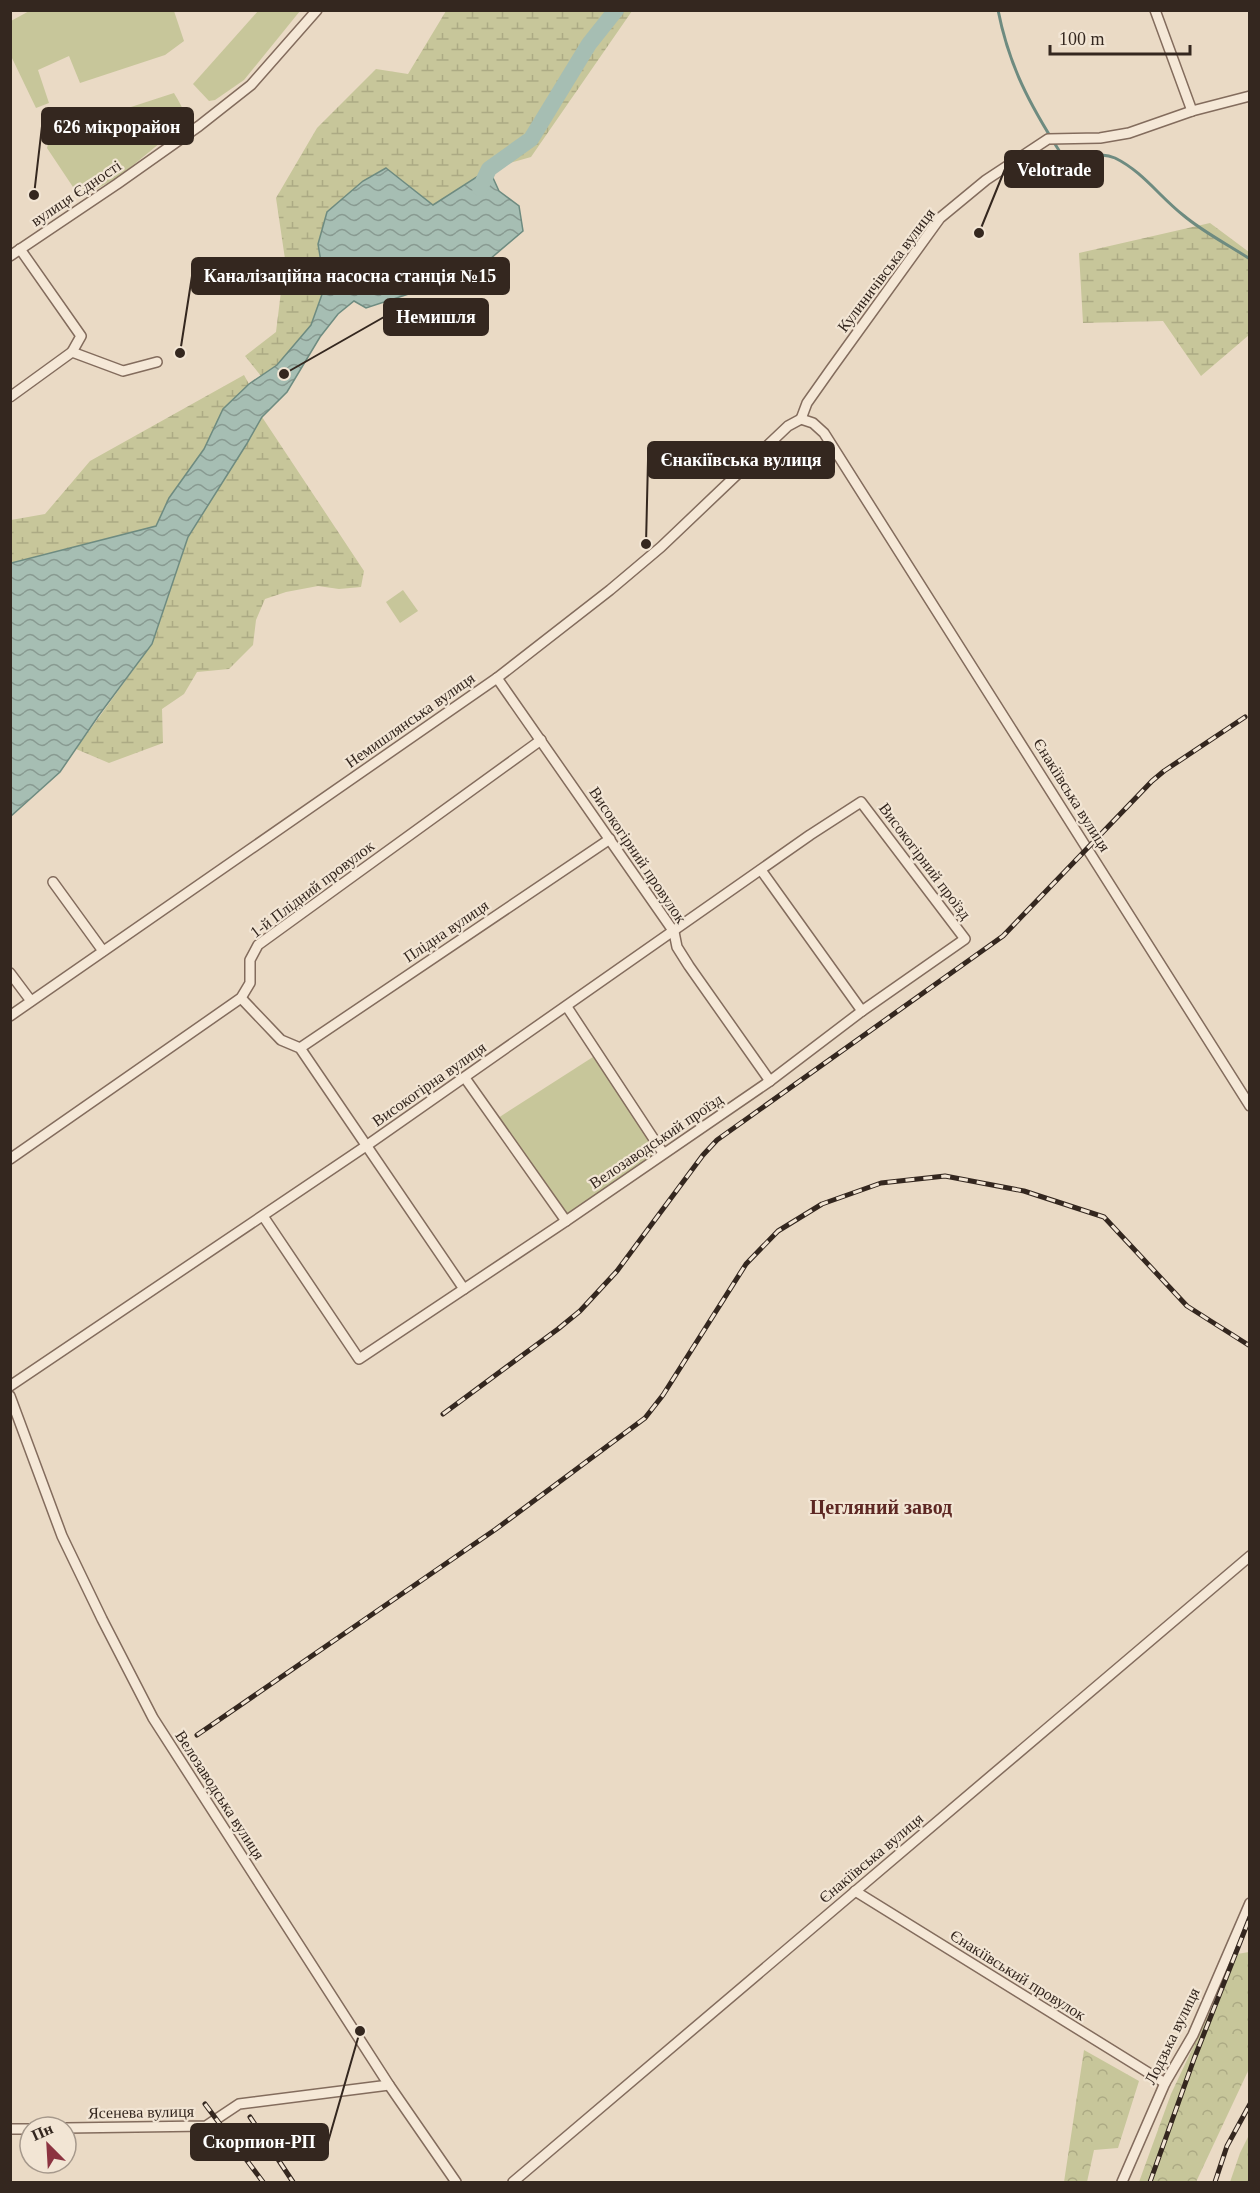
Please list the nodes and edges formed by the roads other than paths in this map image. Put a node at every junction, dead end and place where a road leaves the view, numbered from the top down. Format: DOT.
graph roads {
  1 [pos="317,10"];
  2 [pos="1155,10"];
  3 [pos="1250,96"];
  4 [pos="1192,111"];
  5 [pos="20,249"];
  6 [pos="10,256"];
  7 [pos="72,352"];
  8 [pos="157,362"];
  9 [pos="10,397"];
  10 [pos="801,419"];
  11 [pos="497,678"];
  12 [pos="541,740"];
  13 [pos="861,802"];
  14 [pos="610,839"];
  15 [pos="761,870"];
  16 [pos="53,882"];
  17 [pos="674,932"];
  18 [pos="965,939"];
  19 [pos="103,951"];
  20 [pos="10,973"];
  21 [pos="241,998"];
  22 [pos="31,1001"];
  23 [pos="567,1007"];
  24 [pos="862,1011"];
  25 [pos="10,1016"];
  26 [pos="300,1048"];
  27 [pos="465,1078"];
  28 [pos="770,1081"];
  29 [pos="1250,1106"];
  30 [pos="366,1146"];
  31 [pos="663,1153"];
  32 [pos="10,1160"];
  33 [pos="263,1216"];
  34 [pos="566,1221"];
  35 [pos="465,1289"];
  36 [pos="10,1386"];
  37 [pos="12,1403"];
  38 [pos="1250,1556"];
  39 [pos="855,1892"];
  40 [pos="1250,1903"];
  41 [pos="1165,2083"];
  42 [pos="389,2085"];
  43 [pos="78,2128"];
  44 [pos="456,2182"];
  45 [pos="513,2182"];
  46 [pos="1122,2182"];
  1 -- 5 [label="street, вулиця Єдності"];
  2 -- 4 [label="street"];
  3 -- 4 [label="street"];
  4 -- 10 [label="street, Кулиничівська вулиця"];
  5 -- 6 [label="street, вулиця Єдності"];
  5 -- 7 [label="street"];
  7 -- 8 [label="street"];
  7 -- 9 [label="street"];
  10 -- 11 [label="street, Немишлянська вулиця"];
  10 -- 29 [label="street, Єнакіївська вулиця"];
  11 -- 12 [label="street, Високогірний провулок"];
  11 -- 19 [label="street, Немишлянська вулиця"];
  12 -- 14 [label="street, Високогірний провулок"];
  12 -- 21 [label="street, 1-й Плідний провулок"];
  13 -- 15 [label="street, Високогірна вулиця"];
  13 -- 18 [label="street, Високогірний проїзд"];
  14 -- 17 [label="street, Високогірний провулок"];
  14 -- 26 [label="street, Плідна вулиця"];
  15 -- 17 [label="street, Високогірна вулиця"];
  15 -- 24 [label="street"];
  16 -- 19 [label="street"];
  17 -- 23 [label="street, Високогірна вулиця"];
  17 -- 28 [label="street, Високогірний провулок"];
  18 -- 24 [label="street, Велозаводський проїзд"];
  19 -- 22 [label="street, Немишлянська вулиця"];
  20 -- 22 [label="street"];
  21 -- 26 [label="street"];
  21 -- 32 [label="street"];
  22 -- 25 [label="street, Немишлянська вулиця"];
  23 -- 27 [label="street, Високогірна вулиця"];
  23 -- 31 [label="street"];
  24 -- 28 [label="street, Велозаводський проїзд"];
  26 -- 30 [label="street"];
  27 -- 30 [label="street, Високогірна вулиця"];
  27 -- 34 [label="street"];
  28 -- 31 [label="street, Велозаводський проїзд"];
  30 -- 33 [label="street, Високогірна вулиця"];
  30 -- 35 [label="street"];
  31 -- 34 [label="street, Велозаводський проїзд"];
  33 -- 35 [label="street, Велозаводський проїзд"];
  33 -- 36 [label="street, Високогірна вулиця"];
  34 -- 35 [label="street, Велозаводський проїзд"];
  37 -- 42 [label="street, Велозаводська вулиця"];
  38 -- 39 [label="street, Єнакіївська вулиця"];
  39 -- 41 [label="street, Єнакіївський провулок"];
  39 -- 45 [label="street, Єнакіївська вулиця"];
  40 -- 41 [label="street, Лодзька вулиця"];
  41 -- 46 [label="street, Лодзька вулиця"];
  42 -- 43 [label="street, Ясенева вулиця"];
  42 -- 44 [label="street, Велозаводська вулиця"];
}
